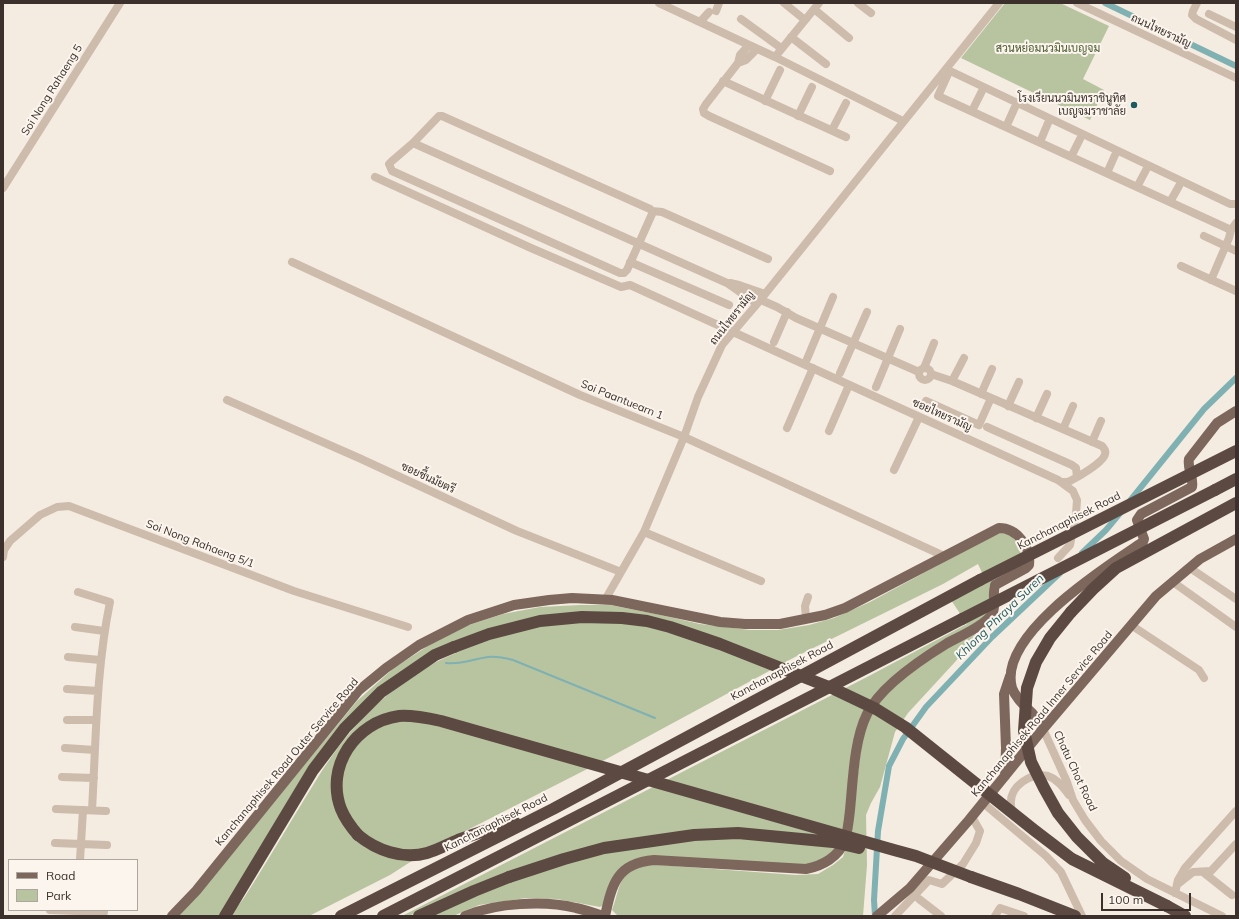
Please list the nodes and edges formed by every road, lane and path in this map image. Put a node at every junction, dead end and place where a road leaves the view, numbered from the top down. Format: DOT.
graph roads {
  1 [pos="120,3"];
  2 [pos="659,3"];
  3 [pos="784,3"];
  4 [pos="858,3"];
  5 [pos="999,3"];
  6 [pos="1077,3"];
  7 [pos="1197,3"];
  8 [pos="816,6"];
  9 [pos="715,7"];
  10 [pos="871,13"];
  11 [pos="1209,14"];
  12 [pos="741,20"];
  13 [pos="805,20"];
  14 [pos="703,23"];
  15 [pos="1236,27"];
  16 [pos="791,37"];
  17 [pos="849,38"];
  18 [pos="1236,40"];
  19 [pos="749,45"];
  20 [pos="781,48"];
  21 [pos="757,49"];
  22 [pos="775,57"];
  23 [pos="738,63"];
  24 [pos="826,64"];
  25 [pos="780,70"];
  26 [pos="947,72"];
  27 [pos="1236,78"];
  28 [pos="723,81"];
  29 [pos="812,87"];
  30 [pos="982,91"];
  31 [pos="765,101"];
  32 [pos="846,103"];
  33 [pos="1015,108"];
  34 [pos="972,111"];
  35 [pos="798,116"];
  36 [pos="903,120"];
  37 [pos="1048,123"];
  38 [pos="1006,127"];
  39 [pos="832,130"];
  40 [pos="846,137"];
  41 [pos="1080,139"];
  42 [pos="1040,142"];
  43 [pos="413,143"];
  44 [pos="1115,155"];
  45 [pos="1071,157"];
  46 [pos="830,170"];
  47 [pos="1146,170"];
  48 [pos="1107,173"];
  49 [pos="375,177"];
  50 [pos="1179,186"];
  51 [pos="1137,187"];
  52 [pos="3,188"];
  53 [pos="1170,202"];
  54 [pos="1236,204"];
  55 [pos="652,212"];
  56 [pos="1236,223"];
  57 [pos="1232,233"];
  58 [pos="1204,236"];
  59 [pos="639,243"];
  60 [pos="1226,246"];
  61 [pos="1236,250"];
  62 [pos="768,259"];
  63 [pos="292,262"];
  64 [pos="630,262"];
  65 [pos="1181,266"];
  66 [pos="1211,280"];
  67 [pos="1236,291"];
  68 [pos="762,297"];
  69 [pos="833,297"];
  70 [pos="729,306"];
  71 [pos="787,312"];
  72 [pos="866,312"];
  73 [pos="820,328"];
  74 [pos="900,329"];
  75 [pos="734,332"];
  76 [pos="774,342"];
  77 [pos="854,343"];
  78 [pos="934,343"];
  79 [pos="888,357"];
  80 [pos="964,358"];
  81 [pos="807,359"];
  82 [pos="813,368"];
  83 [pos="992,369"];
  84 [pos="921,370"];
  85 [pos="840,372"];
  86 [pos="952,381"];
  87 [pos="1019,382"];
  88 [pos="849,385"];
  89 [pos="876,387"];
  90 [pos="981,394"];
  91 [pos="1047,394"];
  92 [pos="991,398"];
  93 [pos="227,400"];
  94 [pos="926,401"];
  95 [pos="1008,406"];
  96 [pos="1074,406"];
  97 [pos="1236,411"];
  98 [pos="919,416"];
  99 [pos="1036,418"];
  100 [pos="1101,421"];
  101 [pos="987,427"];
  102 [pos="787,428"];
  103 [pos="1063,430"];
  104 [pos="829,431"];
  105 [pos="684,437"];
  106 [pos="1092,442"];
  107 [pos="1236,451"];
  108 [pos="894,470"];
  109 [pos="1077,477"];
  110 [pos="1236,479"];
  111 [pos="1061,482"];
  112 [pos="1236,503"];
  113 [pos="644,532"];
  114 [pos="1236,539"];
  115 [pos="944,556"];
  116 [pos="3,557"];
  117 [pos="1058,558"];
  118 [pos="1190,568"];
  119 [pos="621,572"];
  120 [pos="761,581"];
  121 [pos="1173,582"];
  122 [pos="78,592"];
  123 [pos="808,597"];
  124 [pos="1236,599"];
  125 [pos="605,600"];
  126 [pos="806,620"];
  127 [pos="1132,625"];
  128 [pos="75,628"];
  129 [pos="408,628"];
  130 [pos="1236,628"];
  131 [pos="104,631"];
  132 [pos="68,658"];
  133 [pos="100,660"];
  134 [pos="1010,676"];
  135 [pos="1204,678"];
  136 [pos="67,689"];
  137 [pos="98,691"];
  138 [pos="67,720"];
  139 [pos="96,720"];
  140 [pos="1043,730"];
  141 [pos="65,748"];
  142 [pos="95,750"];
  143 [pos="1005,776"];
  144 [pos="62,777"];
  145 [pos="94,778"];
  146 [pos="1073,800"];
  147 [pos="983,803"];
  148 [pos="56,809"];
  149 [pos="553,809"];
  150 [pos="83,810"];
  151 [pos="92,810"];
  152 [pos="106,811"];
  153 [pos="1236,811"];
  154 [pos="971,819"];
  155 [pos="1018,832"];
  156 [pos="55,843"];
  157 [pos="82,844"];
  158 [pos="107,845"];
  159 [pos="1234,849"];
  160 [pos="80,859"];
  161 [pos="1204,872"];
  162 [pos="971,877"];
  163 [pos="1176,888"];
  164 [pos="1232,895"];
  165 [pos="919,899"];
  166 [pos="1167,906"];
  167 [pos="64,911"];
  168 [pos="79,912"];
  169 [pos="104,912"];
  170 [pos="998,915"];
  171 [pos="172,916"];
  172 [pos="225,916"];
  173 [pos="341,916"];
  174 [pos="383,916"];
  175 [pos="419,916"];
  176 [pos="465,916"];
  177 [pos="604,916"];
  178 [pos="877,916"];
  179 [pos="895,916"];
  180 [pos="941,916"];
  181 [pos="1024,916"];
  182 [pos="1075,916"];
  183 [pos="1082,916"];
  184 [pos="1185,916"];
  185 [pos="1222,916"];
  1 -- 52 [label="street, Soi Nong Rahaeng 5"];
  2 -- 14 [label="street"];
  3 -- 13 [label="street"];
  4 -- 10 [label="street"];
  5 -- 26 [label="street, ถนนไทยรามัญ"];
  6 -- 27 [label="street, ถนนไทยรามัญ"];
  7 -- 18 [label="street"];
  8 -- 13 [label="street"];
  8 -- 17 [label="street"];
  9 -- 14 [label="street"];
  11 -- 15 [label="street"];
  12 -- 20 [label="street"];
  13 -- 16 [label="street"];
  14 -- 19 [label="street"];
  16 -- 20 [label="street"];
  16 -- 24 [label="street"];
  19 -- 21 [label="street"];
  19 -- 23 [label="street"];
  20 -- 22 [label="street"];
  21 -- 22 [label="street"];
  21 -- 23 [label="street"];
  22 -- 36 [label="street"];
  23 -- 28 [label="street"];
  25 -- 31 [label="street"];
  26 -- 34 [label="street"];
  26 -- 36 [label="street, ถนนไทยรามัญ"];
  26 -- 54 [label="street"];
  28 -- 31 [label="street"];
  28 -- 46 [label="street"];
  29 -- 35 [label="street"];
  30 -- 34 [label="street"];
  31 -- 35 [label="street"];
  32 -- 39 [label="street"];
  33 -- 38 [label="street"];
  34 -- 38 [label="street"];
  35 -- 39 [label="street"];
  36 -- 68 [label="street, ถนนไทยรามัญ"];
  37 -- 42 [label="street"];
  38 -- 42 [label="street"];
  39 -- 40 [label="street"];
  41 -- 45 [label="street"];
  42 -- 45 [label="street"];
  43 -- 55 [label="street"];
  43 -- 59 [label="street"];
  43 -- 64 [label="street"];
  44 -- 48 [label="street"];
  45 -- 48 [label="street"];
  47 -- 51 [label="street"];
  48 -- 51 [label="street"];
  49 -- 75 [label="street, ซอยไทยรามัญ"];
  50 -- 53 [label="street"];
  51 -- 53 [label="street"];
  53 -- 57 [label="street"];
  55 -- 59 [label="street"];
  55 -- 62 [label="street"];
  56 -- 57 [label="street"];
  57 -- 60 [label="street"];
  58 -- 60 [label="street"];
  59 -- 64 [label="street"];
  59 -- 68 [label="street"];
  60 -- 61 [label="street"];
  60 -- 66 [label="street"];
  63 -- 105 [label="street, Soi Paantuearn 1"];
  64 -- 70 [label="street"];
  65 -- 66 [label="street"];
  66 -- 67 [label="street"];
  68 -- 71 [label="street"];
  68 -- 75 [label="street, ถนนไทยรามัญ"];
  69 -- 73 [label="street"];
  71 -- 73 [label="street"];
  71 -- 76 [label="street"];
  72 -- 77 [label="street"];
  73 -- 77 [label="street"];
  73 -- 81 [label="street"];
  74 -- 79 [label="street"];
  75 -- 82 [label="street, ซอยไทยรามัญ"];
  75 -- 105 [label="street, ถนนไทยรามัญ"];
  77 -- 79 [label="street"];
  77 -- 85 [label="street"];
  78 -- 84 [label="street"];
  79 -- 84 [label="street"];
  79 -- 89 [label="street"];
  80 -- 86 [label="street"];
  82 -- 88 [label="street, ซอยไทยรามัญ"];
  82 -- 102 [label="street"];
  83 -- 90 [label="street"];
  84 -- 86 [label="street"];
  86 -- 90 [label="street"];
  87 -- 95 [label="street"];
  88 -- 98 [label="street, ซอยไทยรามัญ"];
  88 -- 104 [label="street"];
  90 -- 92 [label="street"];
  91 -- 99 [label="street"];
  92 -- 94 [label="street"];
  92 -- 95 [label="street"];
  93 -- 119 [label="street, ซอยชื้นมัยตรี"];
  95 -- 99 [label="street"];
  96 -- 103 [label="street"];
  97 -- 134 [label="main road"];
  98 -- 108 [label="street"];
  98 -- 111 [label="street, ซอยไทยรามัญ"];
  99 -- 103 [label="street"];
  100 -- 106 [label="street"];
  101 -- 109 [label="street"];
  103 -- 106 [label="street"];
  105 -- 113 [label="street, ถนนไทยรามัญ"];
  105 -- 115 [label="street, Soi Paantuearn 1"];
  106 -- 109 [label="street"];
  107 -- 149 [label="highway, Kanchanaphisek Road, bridge"];
  109 -- 111 [label="street"];
  110 -- 174 [label="highway, bridge"];
  111 -- 117 [label="street, ซอยไทยรามัญ"];
  112 -- 166 [label="highway, bridge"];
  113 -- 119 [label="street, ถนนไทยรามัญ"];
  113 -- 120 [label="street"];
  114 -- 118 [label="main road, Kanchanaphisek Road Inner Service Road"];
  115 -- 126 [label="main road, Kanchanaphisek Road Outer Service Road"];
  115 -- 177 [label="main road, Kanchanaphisek Road Outer Service Road"];
  116 -- 129 [label="street, Soi Nong Rahaeng 5/1"];
  118 -- 121 [label="main road, Kanchanaphisek Road Inner Service Road"];
  118 -- 124 [label="street"];
  119 -- 125 [label="street, ถนนไทยรามัญ"];
  121 -- 127 [label="main road, Kanchanaphisek Road Inner Service Road"];
  121 -- 130 [label="street"];
  122 -- 131 [label="street"];
  123 -- 126 [label="street"];
  125 -- 126 [label="main road, Kanchanaphisek Road Outer Service Road"];
  125 -- 171 [label="main road, Kanchanaphisek Road Outer Service Road"];
  127 -- 135 [label="street"];
  127 -- 140 [label="main road, Kanchanaphisek Road Inner Service Road"];
  128 -- 131 [label="street"];
  131 -- 133 [label="street"];
  132 -- 133 [label="street"];
  133 -- 137 [label="street"];
  134 -- 140 [label="main road"];
  134 -- 143 [label="main road"];
  136 -- 137 [label="street"];
  137 -- 139 [label="street"];
  138 -- 139 [label="street"];
  139 -- 142 [label="street"];
  140 -- 143 [label="main road, Kanchanaphisek Road Inner Service Road"];
  140 -- 146 [label="street, Chatu Chot Road"];
  141 -- 142 [label="street"];
  142 -- 145 [label="street"];
  143 -- 147 [label="main road, Kanchanaphisek Road Inner Service Road"];
  144 -- 145 [label="street"];
  145 -- 151 [label="street"];
  146 -- 155 [label="street"];
  146 -- 163 [label="street, Chatu Chot Road"];
  147 -- 154 [label="main road, Kanchanaphisek Road Inner Service Road"];
  147 -- 155 [label="street"];
  148 -- 150 [label="street"];
  149 -- 162 [label="highway, bridge"];
  149 -- 173 [label="highway, Kanchanaphisek Road"];
  150 -- 151 [label="street"];
  150 -- 157 [label="street"];
  151 -- 152 [label="street"];
  153 -- 163 [label="street"];
  154 -- 178 [label="main road, Kanchanaphisek Road Inner Service Road"];
  154 -- 179 [label="street"];
  155 -- 183 [label="street"];
  156 -- 157 [label="street"];
  157 -- 158 [label="street"];
  157 -- 160 [label="street"];
  159 -- 161 [label="street"];
  161 -- 163 [label="street"];
  161 -- 164 [label="street"];
  162 -- 175 [label="highway, bridge"];
  162 -- 182 [label="highway"];
  163 -- 185 [label="street, Chatu Chot Road"];
  165 -- 180 [label="street"];
  166 -- 172 [label="highway, bridge"];
  166 -- 184 [label="highway"];
  167 -- 168 [label="street"];
  168 -- 169 [label="street"];
  170 -- 181 [label="street"];
  176 -- 177 [label="main road"];
}
